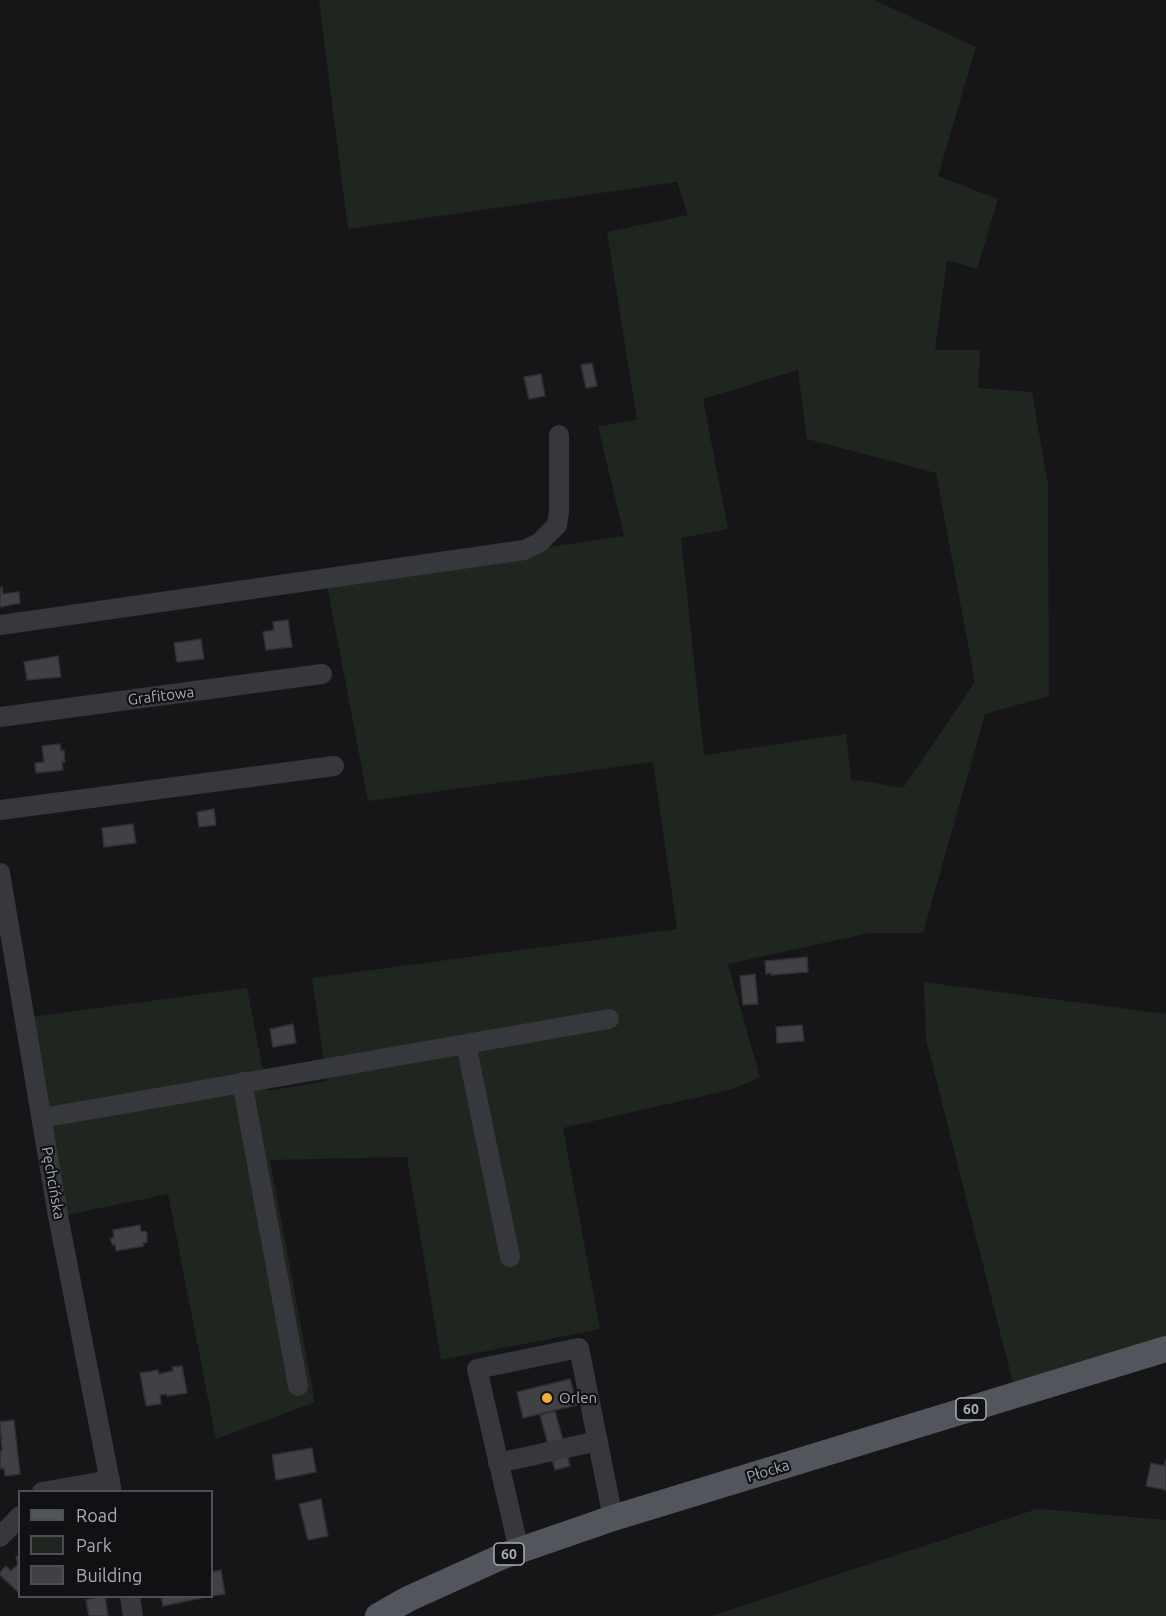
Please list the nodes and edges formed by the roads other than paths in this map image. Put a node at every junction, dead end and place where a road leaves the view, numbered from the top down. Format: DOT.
graph roads {
  1 [pos="559,435"];
  2 [pos="0,625"];
  3 [pos="322,675"];
  4 [pos="0,717"];
  5 [pos="334,766"];
  6 [pos="0,810"];
  7 [pos="0,873"];
  8 [pos="6,953"];
  9 [pos="609,1019"];
  10 [pos="466,1044"];
  11 [pos="242,1082"];
  12 [pos="42,1118"];
  13 [pos="510,1257"];
  14 [pos="1166,1349"];
  15 [pos="298,1386"];
  16 [pos="598,1441"];
  17 [pos="498,1463"];
  18 [pos="111,1486"];
  19 [pos="56,1490"];
  20 [pos="18,1518"];
  21 [pos="613,1518"];
  22 [pos="0,1537"];
  23 [pos="519,1550"];
  24 [pos="130,1598"];
  25 [pos="133,1616"];
  26 [pos="378,1616"];
  1 -- 2 [label="street"];
  3 -- 4 [label="street, Grafitowa"];
  5 -- 6 [label="street"];
  7 -- 8 [label="street, Pęchcińska"];
  8 -- 12 [label="street, Pęchcińska"];
  9 -- 10 [label="street"];
  10 -- 11 [label="street"];
  10 -- 13 [label="street"];
  11 -- 12 [label="street"];
  11 -- 15 [label="street"];
  12 -- 18 [label="street, Pęchcińska"];
  14 -- 21 [label="main road, Płocka / 60"];
  16 -- 17 [label="street"];
  16 -- 17 [label="street"];
  16 -- 21 [label="street"];
  17 -- 23 [label="street"];
  18 -- 19 [label="street"];
  20 -- 22 [label="street"];
  21 -- 23 [label="main road, Płocka / 60"];
  23 -- 26 [label="main road, Płocka / 60"];
  24 -- 25 [label="street"];
}
